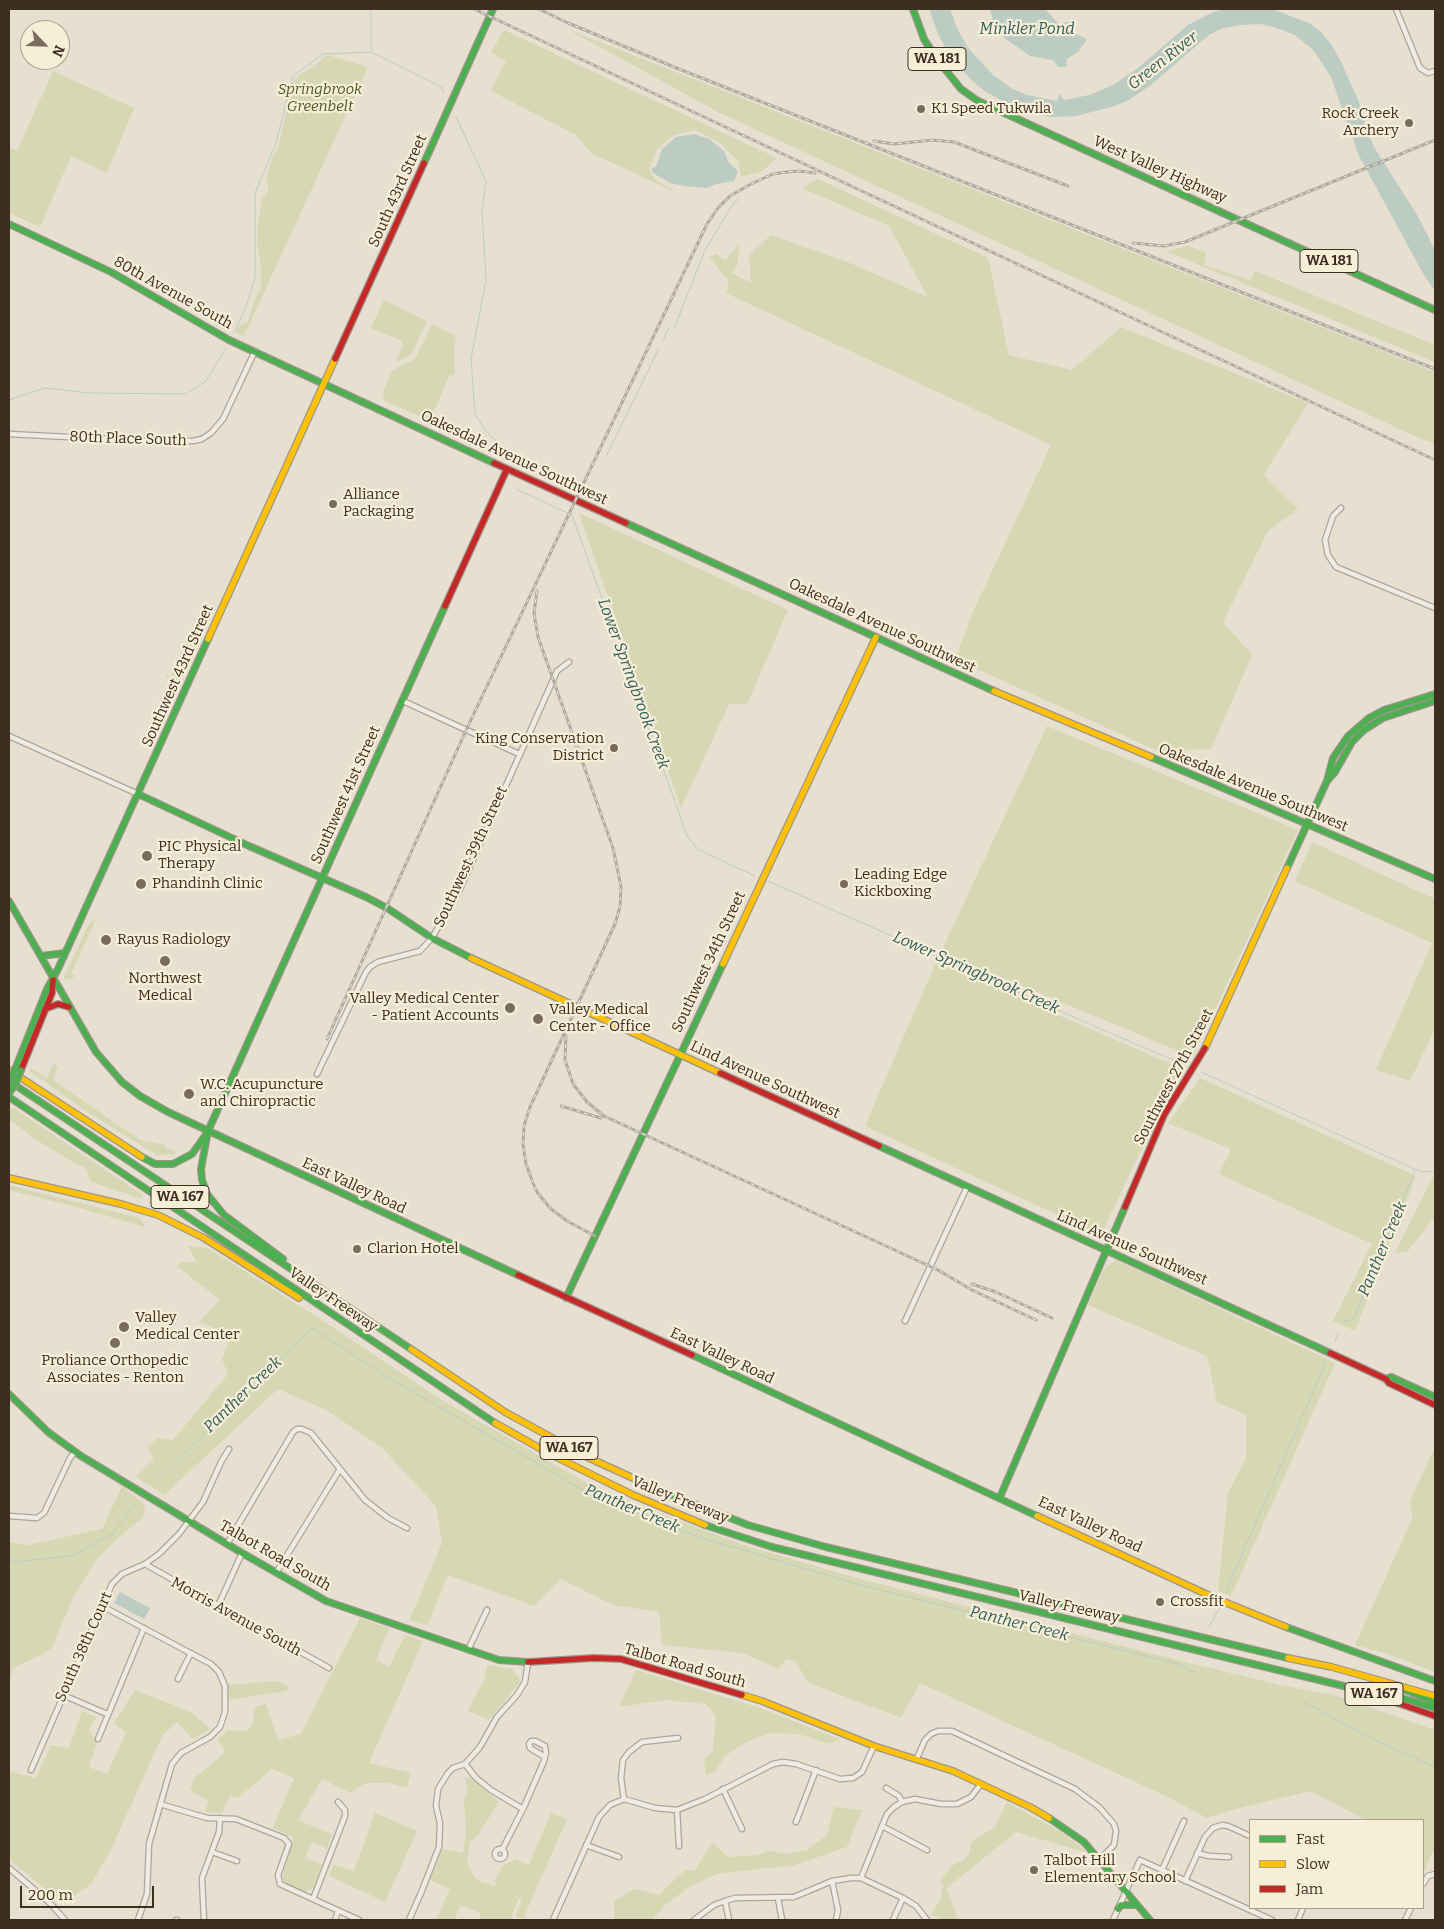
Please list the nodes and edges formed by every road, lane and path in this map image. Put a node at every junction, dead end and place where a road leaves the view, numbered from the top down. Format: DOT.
graph roads {
  1 [pos="493,9"];
  2 [pos="913,9"];
  3 [pos="1396,9"];
  4 [pos="1435,71"];
  5 [pos="9,224"];
  6 [pos="1435,310"];
  7 [pos="254,351"];
  8 [pos="325,383"];
  9 [pos="9,434"];
  10 [pos="507,469"];
  11 [pos="1341,508"];
  12 [pos="1435,608"];
  13 [pos="876,637"];
  14 [pos="569,662"];
  15 [pos="1435,694"];
  16 [pos="403,701"];
  17 [pos="1435,702"];
  18 [pos="9,736"];
  19 [pos="519,754"];
  20 [pos="1327,781"];
  21 [pos="138,794"];
  22 [pos="1307,825"];
  23 [pos="323,877"];
  24 [pos="1435,879"];
  25 [pos="9,901"];
  26 [pos="432,938"];
  27 [pos="65,953"];
  28 [pos="40,956"];
  29 [pos="53,978"];
  30 [pos="70,1008"];
  31 [pos="44,1011"];
  32 [pos="680,1054"];
  33 [pos="18,1068"];
  34 [pos="9,1070"];
  35 [pos="317,1074"];
  36 [pos="9,1081"];
  37 [pos="9,1091"];
  38 [pos="9,1097"];
  39 [pos="208,1131"];
  40 [pos="9,1178"];
  41 [pos="967,1187"];
  42 [pos="1104,1251"];
  43 [pos="566,1298"];
  44 [pos="319,1306"];
  45 [pos="353,1310"];
  46 [pos="905,1321"];
  47 [pos="1386,1379"];
  48 [pos="9,1394"];
  49 [pos="1435,1397"];
  50 [pos="1435,1404"];
  51 [pos="229,1449"];
  52 [pos="75,1452"];
  53 [pos="340,1469"];
  54 [pos="1000,1497"];
  55 [pos="9,1516"];
  56 [pos="190,1521"];
  57 [pos="407,1528"];
  58 [pos="227,1544"];
  59 [pos="780,1548"];
  60 [pos="242,1553"];
  61 [pos="145,1564"];
  62 [pos="276,1573"];
  63 [pos="102,1606"];
  64 [pos="218,1606"];
  65 [pos="487,1610"];
  66 [pos="144,1628"];
  67 [pos="468,1650"];
  68 [pos="191,1653"];
  69 [pos="528,1662"];
  70 [pos="328,1668"];
  71 [pos="1311,1677"];
  72 [pos="178,1679"];
  73 [pos="1435,1681"];
  74 [pos="1393,1683"];
  75 [pos="63,1695"];
  76 [pos="1435,1696"];
  77 [pos="1435,1702"];
  78 [pos="1435,1708"];
  79 [pos="107,1714"];
  80 [pos="1435,1716"];
  81 [pos="678,1738"];
  82 [pos="98,1739"];
  83 [pos="874,1746"];
  84 [pos="545,1757"];
  85 [pos="917,1758"];
  86 [pos="465,1764"];
  87 [pos="31,1770"];
  88 [pos="816,1770"];
  89 [pos="981,1784"];
  90 [pos="886,1788"];
  91 [pos="723,1789"];
  92 [pos="624,1799"];
  93 [pos="338,1802"];
  94 [pos="902,1802"];
  95 [pos="160,1804"];
  96 [pos="523,1809"];
  97 [pos="676,1810"];
  98 [pos="220,1818"];
  99 [pos="1184,1820"];
  100 [pos="796,1822"];
  101 [pos="882,1826"];
  102 [pos="742,1829"];
  103 [pos="1249,1836"];
  104 [pos="586,1845"];
  105 [pos="679,1846"];
  106 [pos="502,1850"];
  107 [pos="927,1850"];
  108 [pos="212,1852"];
  109 [pos="1197,1853"];
  110 [pos="619,1857"];
  111 [pos="1229,1857"];
  112 [pos="1100,1859"];
  113 [pos="236,1861"];
  114 [pos="9,1868"];
  115 [pos="1162,1870"];
  116 [pos="1435,1874"];
  117 [pos="861,1878"];
  118 [pos="832,1881"];
  119 [pos="1185,1881"];
  120 [pos="1424,1882"];
  121 [pos="1126,1892"];
  122 [pos="778,1898"];
  123 [pos="903,1898"];
  124 [pos="313,1899"];
  125 [pos="725,1901"];
  126 [pos="1136,1904"];
  127 [pos="1118,1909"];
  128 [pos="338,1911"];
  129 [pos="65,1920"];
  130 [pos="138,1920"];
  131 [pos="204,1920"];
  132 [pos="335,1920"];
  133 [pos="359,1920"];
  134 [pos="409,1920"];
  135 [pos="553,1920"];
  136 [pos="694,1920"];
  137 [pos="729,1920"];
  138 [pos="782,1920"];
  139 [pos="836,1920"];
  140 [pos="893,1920"];
  141 [pos="926,1920"];
  142 [pos="1112,1920"];
  143 [pos="1150,1920"];
  144 [pos="1272,1920"];
  1 -- 8 [label="main road, South 43rd Street"];
  2 -- 6 [label="main road, West Valley Highway / WA 181"];
  3 -- 4 [label="street"];
  5 -- 7 [label="main road, 80th Avenue South"];
  7 -- 8 [label="main road, 80th Avenue South"];
  7 -- 9 [label="street, 80th Place South"];
  8 -- 10 [label="main road, Oakesdale Avenue Southwest"];
  8 -- 21 [label="main road, Southwest 43rd Street"];
  10 -- 13 [label="main road, Oakesdale Avenue Southwest"];
  10 -- 16 [label="main road, Southwest 41st Street"];
  11 -- 12 [label="street"];
  13 -- 22 [label="main road, Oakesdale Avenue Southwest"];
  13 -- 32 [label="main road, Southwest 34th Street"];
  14 -- 19 [label="street, Southwest 39th Street"];
  15 -- 20 [label="main road, Southwest 27th Street"];
  16 -- 19 [label="street"];
  16 -- 23 [label="main road, Southwest 41st Street"];
  17 -- 20 [label="main road, Southwest 27th Street"];
  18 -- 21 [label="street"];
  19 -- 26 [label="street, Southwest 39th Street"];
  20 -- 22 [label="main road, Southwest 27th Street"];
  21 -- 23 [label="main road, Lind Avenue Southwest"];
  21 -- 27 [label="main road, Southwest 43rd Street"];
  22 -- 24 [label="main road, Oakesdale Avenue Southwest"];
  22 -- 42 [label="main road, Southwest 27th Street"];
  23 -- 26 [label="main road, Lind Avenue Southwest"];
  23 -- 39 [label="main road, Southwest 41st Street"];
  25 -- 28 [label="main road, East Valley Road"];
  26 -- 32 [label="main road, Lind Avenue Southwest"];
  26 -- 35 [label="street, Southwest 39th Street"];
  27 -- 28 [label="main road"];
  27 -- 29 [label="main road, Southwest 43rd Street"];
  28 -- 29 [label="main road, East Valley Road"];
  29 -- 30 [label="main road, East Valley Road"];
  29 -- 31 [label="main road"];
  29 -- 33 [label="main road"];
  30 -- 31 [label="main road"];
  30 -- 39 [label="main road, East Valley Road"];
  31 -- 33 [label="main road"];
  32 -- 41 [label="main road, Lind Avenue Southwest"];
  32 -- 43 [label="main road, Southwest 34th Street"];
  33 -- 37 [label="main road, bridge"];
  34 -- 39 [label="main road"];
  36 -- 45 [label="main road, Valley Freeway / WA 167"];
  37 -- 59 [label="main road"];
  38 -- 44 [label="main road, Valley Freeway / WA 167"];
  39 -- 43 [label="main road, East Valley Road"];
  39 -- 45 [label="main road"];
  40 -- 44 [label="main road"];
  41 -- 42 [label="main road, Lind Avenue Southwest"];
  41 -- 46 [label="street"];
  42 -- 47 [label="main road, Lind Avenue Southwest"];
  42 -- 54 [label="main road, Southwest 27th Street"];
  43 -- 54 [label="main road, East Valley Road"];
  44 -- 59 [label="main road, Valley Freeway / WA 167"];
  45 -- 74 [label="main road, Valley Freeway / WA 167"];
  47 -- 49 [label="main road, Lind Avenue Southwest"];
  47 -- 50 [label="main road, Lind Avenue Southwest"];
  48 -- 52 [label="main road, Talbot Road South"];
  51 -- 56 [label="street, South 38th Court"];
  52 -- 55 [label="street"];
  52 -- 56 [label="main road, Talbot Road South"];
  53 -- 57 [label="street"];
  53 -- 58 [label="street"];
  53 -- 62 [label="street"];
  54 -- 73 [label="main road, East Valley Road"];
  56 -- 58 [label="main road, Talbot Road South"];
  56 -- 61 [label="street, South 38th Court"];
  58 -- 60 [label="main road, Talbot Road South"];
  59 -- 71 [label="main road, Valley Freeway / WA 167"];
  60 -- 62 [label="main road, Talbot Road South"];
  60 -- 64 [label="street"];
  61 -- 63 [label="street, South 38th Court"];
  61 -- 64 [label="street, Morris Avenue South"];
  62 -- 67 [label="main road, Talbot Road South"];
  63 -- 66 [label="street"];
  63 -- 75 [label="street, South 38th Court"];
  64 -- 70 [label="street, Morris Avenue South"];
  65 -- 67 [label="street"];
  66 -- 68 [label="street"];
  66 -- 79 [label="street"];
  67 -- 69 [label="main road, Talbot Road South"];
  68 -- 72 [label="street"];
  68 -- 95 [label="street"];
  69 -- 83 [label="main road, Talbot Road South"];
  69 -- 86 [label="street"];
  71 -- 78 [label="main road"];
  71 -- 80 [label="main road, Valley Freeway / WA 167"];
  74 -- 76 [label="main road, Valley Freeway / WA 167"];
  74 -- 77 [label="main road"];
  75 -- 79 [label="street"];
  75 -- 87 [label="street, South 38th Court"];
  79 -- 82 [label="street"];
  81 -- 92 [label="street"];
  83 -- 85 [label="main road, Talbot Road South"];
  83 -- 88 [label="street"];
  84 -- 96 [label="street"];
  85 -- 89 [label="main road, Talbot Road South"];
  85 -- 112 [label="street"];
  86 -- 96 [label="street"];
  86 -- 134 [label="street"];
  88 -- 91 [label="street"];
  88 -- 100 [label="street"];
  89 -- 94 [label="street"];
  89 -- 112 [label="main road, Talbot Road South"];
  90 -- 94 [label="street"];
  91 -- 97 [label="street"];
  91 -- 102 [label="street"];
  92 -- 97 [label="street"];
  92 -- 104 [label="street"];
  93 -- 124 [label="street"];
  94 -- 101 [label="street"];
  95 -- 98 [label="street"];
  95 -- 130 [label="street"];
  96 -- 106 [label="street"];
  97 -- 105 [label="street"];
  98 -- 108 [label="street"];
  98 -- 124 [label="street"];
  99 -- 115 [label="street"];
  101 -- 107 [label="street"];
  101 -- 117 [label="street"];
  103 -- 109 [label="street"];
  104 -- 110 [label="street"];
  104 -- 135 [label="street"];
  108 -- 113 [label="street"];
  108 -- 131 [label="street"];
  109 -- 111 [label="street"];
  109 -- 119 [label="street"];
  112 -- 121 [label="main road, Talbot Road South"];
  114 -- 129 [label="street"];
  115 -- 119 [label="street"];
  115 -- 121 [label="street"];
  116 -- 120 [label="street"];
  117 -- 118 [label="street"];
  117 -- 123 [label="street"];
  118 -- 122 [label="street"];
  118 -- 139 [label="street"];
  119 -- 144 [label="street"];
  121 -- 126 [label="main road, Talbot Road South"];
  121 -- 127 [label="street"];
  122 -- 125 [label="street"];
  122 -- 138 [label="street"];
  123 -- 140 [label="street"];
  123 -- 141 [label="street"];
  124 -- 128 [label="street"];
  125 -- 136 [label="street"];
  125 -- 137 [label="street"];
  126 -- 127 [label="main road"];
  126 -- 143 [label="main road, Talbot Road South"];
  127 -- 142 [label="street"];
  128 -- 132 [label="street"];
  128 -- 133 [label="street"];
}
